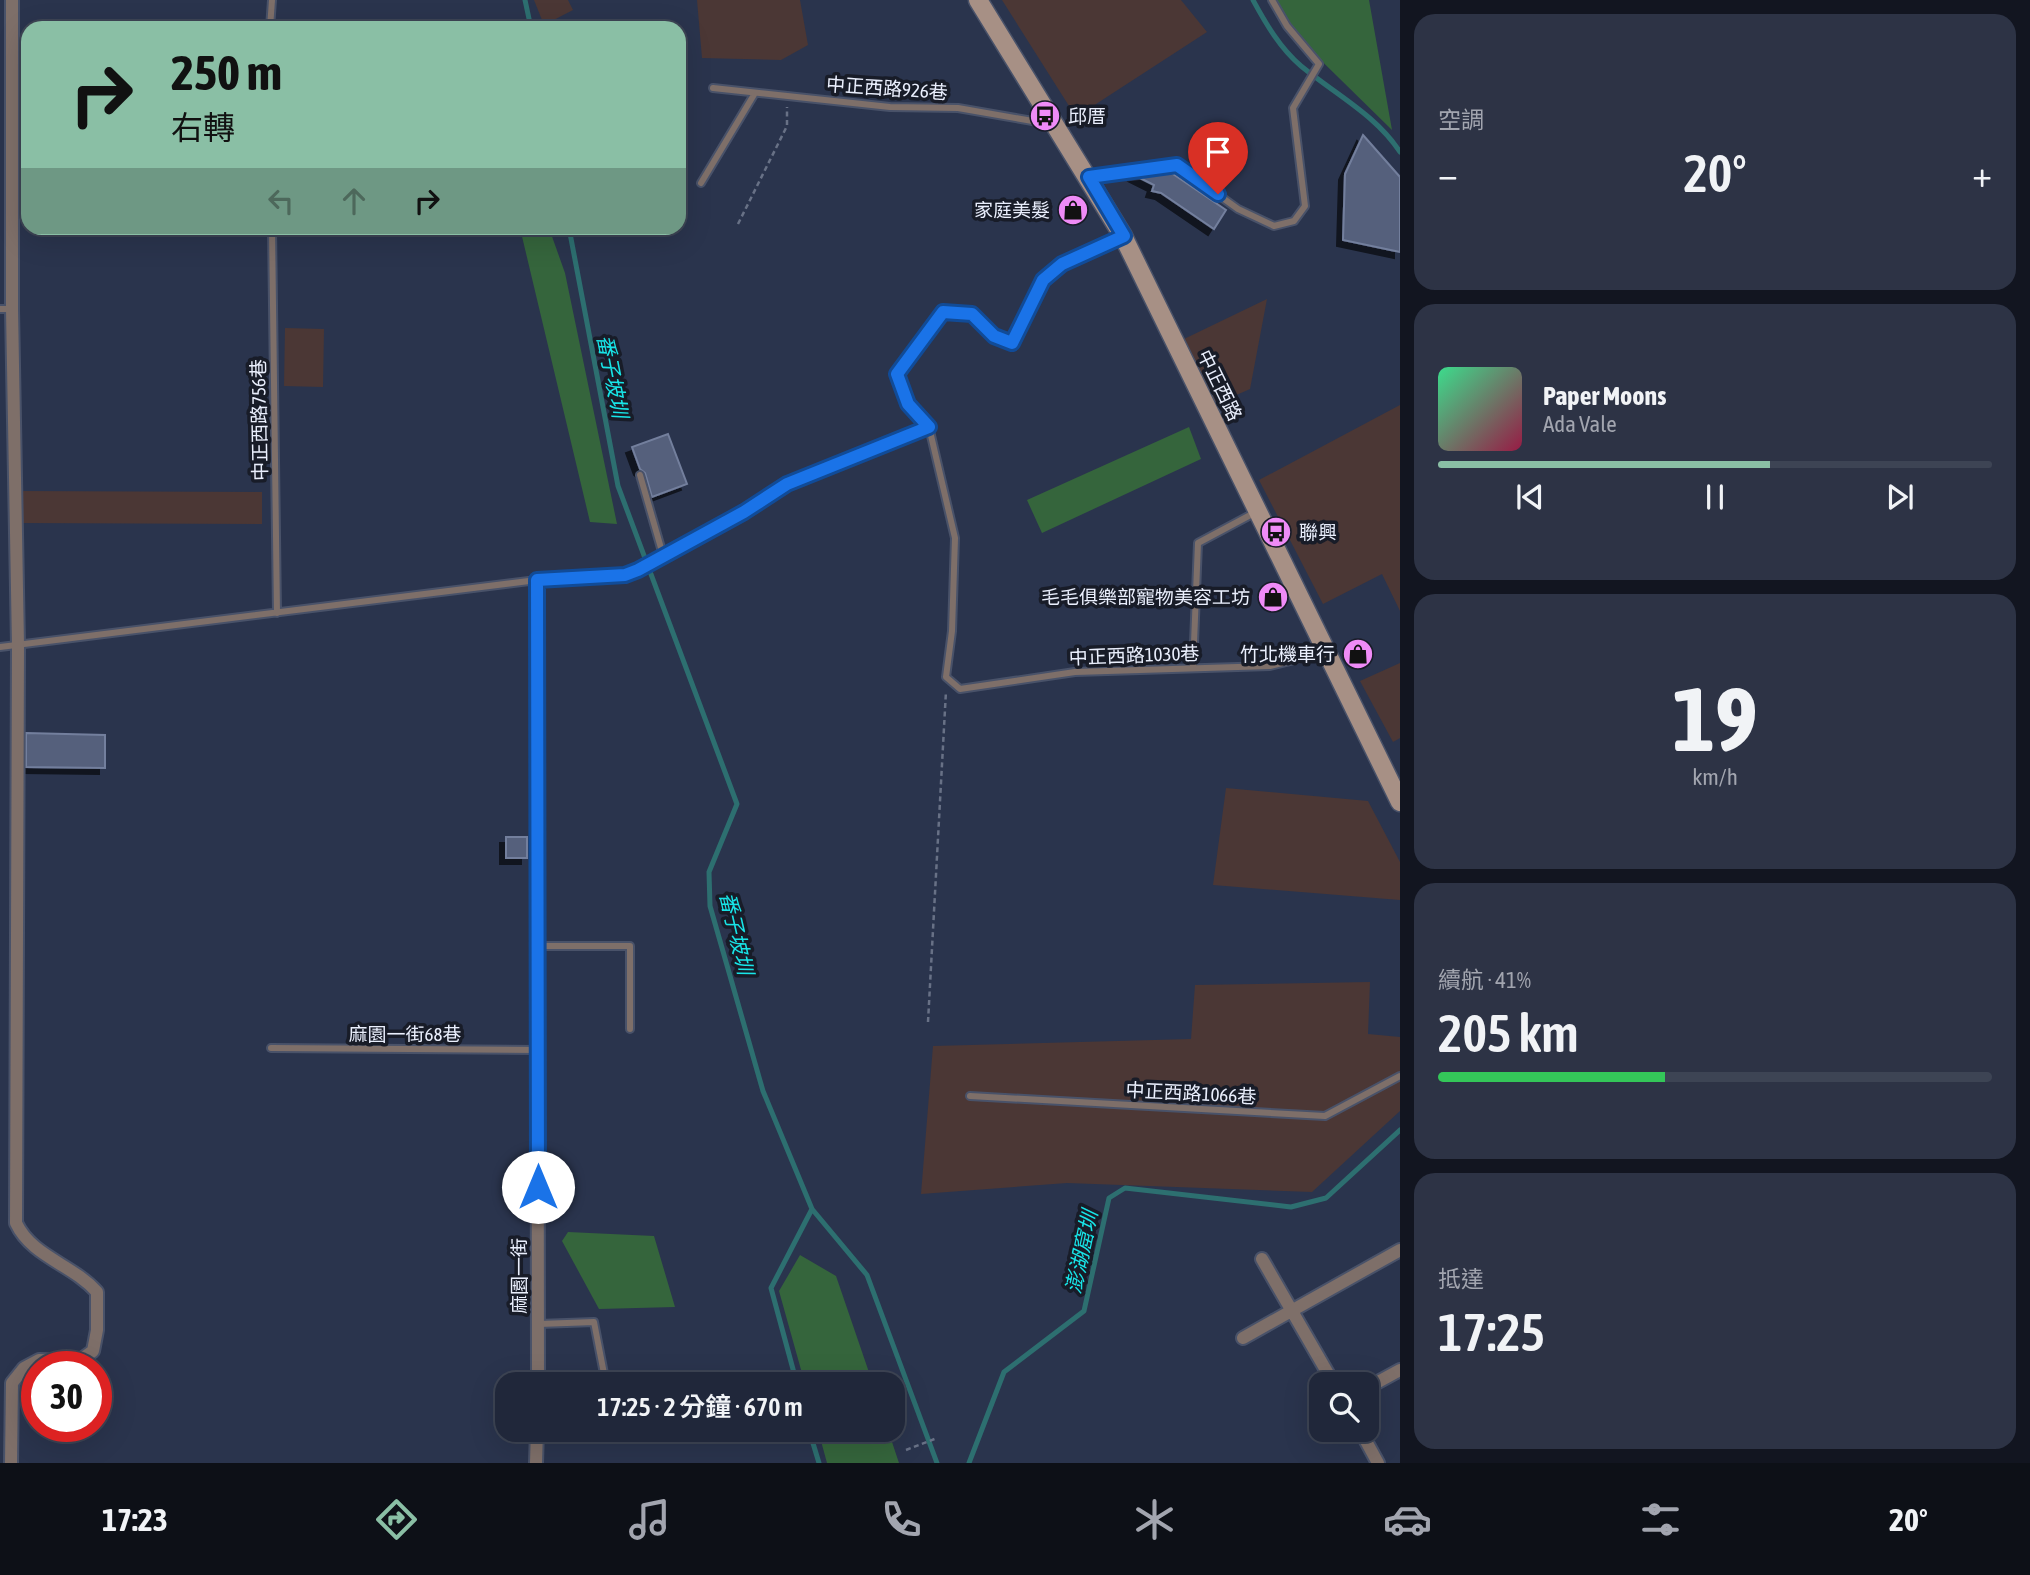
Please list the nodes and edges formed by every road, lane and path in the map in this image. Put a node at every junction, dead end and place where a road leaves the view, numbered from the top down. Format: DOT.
graph roads {
  1 [pos="12,0"];
  2 [pos="272,0"];
  3 [pos="978,0"];
  4 [pos="1272,0"];
  5 [pos="270,21"];
  6 [pos="713,89"];
  7 [pos="755,93"];
  8 [pos="787,96"];
  9 [pos="1058,126"];
  10 [pos="1089,177"];
  11 [pos="6,181"];
  12 [pos="701,183"];
  13 [pos="738,224"];
  14 [pos="272,235"];
  15 [pos="1124,236"];
  16 [pos="6,309"];
  17 [pos="929,427"];
  18 [pos="640,475"];
  19 [pos="1258,511"];
  20 [pos="663,555"];
  21 [pos="537,580"];
  22 [pos="277,613"];
  23 [pos="18,645"];
  24 [pos="0,647"];
  25 [pos="1326,652"];
  26 [pos="1193,668"];
  27 [pos="946,677"];
  28 [pos="1400,802"];
  29 [pos="538,946"];
  30 [pos="928,1022"];
  31 [pos="630,1030"];
  32 [pos="271,1048"];
  33 [pos="538,1051"];
  34 [pos="1400,1076"];
  35 [pos="970,1096"];
  36 [pos="1400,1250"];
  37 [pos="1262,1259"];
  38 [pos="1291,1311"];
  39 [pos="539,1324"];
  40 [pos="1243,1338"];
  41 [pos="1400,1370"];
  42 [pos="538,1372"];
  43 [pos="604,1372"];
  44 [pos="1327,1372"];
  45 [pos="1379,1381"];
  46 [pos="937,1438"];
  47 [pos="537,1442"];
  48 [pos="1367,1442"];
  49 [pos="906,1450"];
  50 [pos="11,1463"];
  51 [pos="537,1463"];
  52 [pos="1378,1463"];
  1 -- 11 [label="street"];
  2 -- 5 [label="lane"];
  3 -- 9 [label="main road, 中正西路"];
  4 -- 10 [label="lane"];
  6 -- 7 [label="lane, 中正西路926巷"];
  7 -- 8 [label="lane, 中正西路926巷"];
  7 -- 12 [label="lane"];
  8 -- 9 [label="lane, 中正西路926巷"];
  8 -- 13 [label="path"];
  9 -- 10 [label="main road, 中正西路"];
  10 -- 15 [label="main road, 中正西路"];
  11 -- 16 [label="street"];
  14 -- 22 [label="lane, 中正西路756巷"];
  15 -- 17 [label="lane"];
  15 -- 19 [label="main road, 中正西路"];
  16 -- 23 [label="street"];
  17 -- 20 [label="lane"];
  17 -- 27 [label="lane"];
  18 -- 20 [label="lane"];
  19 -- 25 [label="main road, 中正西路"];
  19 -- 26 [label="lane"];
  20 -- 21 [label="lane"];
  21 -- 22 [label="lane"];
  21 -- 29 [label="street, 麻園一街"];
  22 -- 23 [label="lane"];
  23 -- 24 [label="lane"];
  23 -- 50 [label="street"];
  25 -- 26 [label="lane, 中正西路1030巷"];
  25 -- 28 [label="main road, 中正西路"];
  26 -- 27 [label="lane, 中正西路1030巷"];
  27 -- 30 [label="path"];
  29 -- 31 [label="lane"];
  29 -- 33 [label="street, 麻園一街"];
  32 -- 33 [label="lane, 麻園一街68巷"];
  33 -- 39 [label="street, 麻園一街"];
  34 -- 35 [label="lane, 中正西路1066巷"];
  36 -- 38 [label="street"];
  37 -- 38 [label="street"];
  38 -- 40 [label="street"];
  38 -- 44 [label="street"];
  39 -- 42 [label="street, 麻園一街"];
  39 -- 43 [label="lane"];
  41 -- 45 [label="street"];
  46 -- 49 [label="path"];
  47 -- 51 [label="street"];
  48 -- 52 [label="street"];
}
